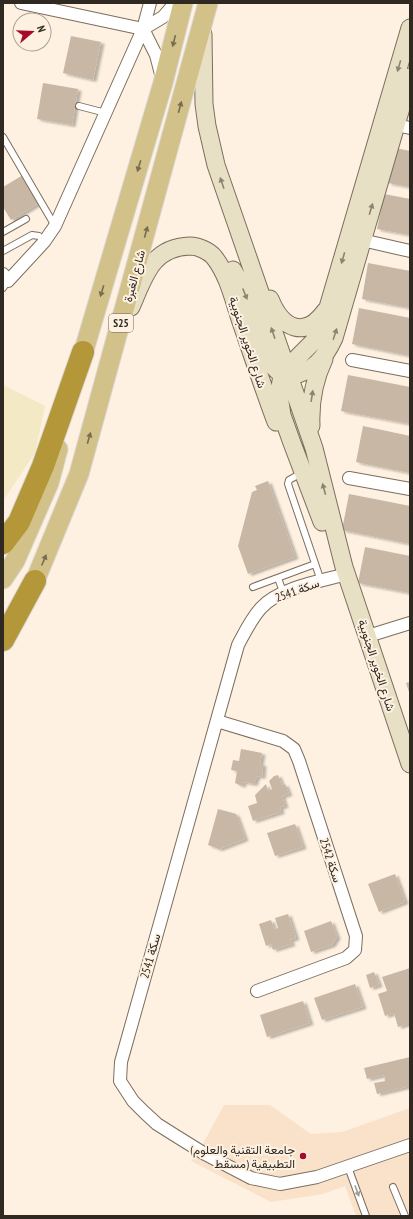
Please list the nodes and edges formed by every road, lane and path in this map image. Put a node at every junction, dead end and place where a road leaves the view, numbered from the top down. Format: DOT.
graph roads {
  1 [pos="21,3"];
  2 [pos="150,3"];
  3 [pos="175,3"];
  4 [pos="183,3"];
  5 [pos="208,3"];
  6 [pos="202,24"];
  7 [pos="410,28"];
  8 [pos="143,29"];
  9 [pos="410,77"];
  10 [pos="163,83"];
  11 [pos="79,106"];
  12 [pos="106,113"];
  13 [pos="403,127"];
  14 [pos="3,137"];
  15 [pos="230,206"];
  16 [pos="26,219"];
  17 [pos="55,226"];
  18 [pos="3,232"];
  19 [pos="362,240"];
  20 [pos="44,242"];
  21 [pos="3,251"];
  22 [pos="410,251"];
  23 [pos="212,255"];
  24 [pos="4,281"];
  25 [pos="331,301"];
  26 [pos="117,339"];
  27 [pos="83,352"];
  28 [pos="325,355"];
  29 [pos="352,360"];
  30 [pos="410,371"];
  31 [pos="286,374"];
  32 [pos="314,448"];
  33 [pos="298,475"];
  34 [pos="350,478"];
  35 [pos="410,490"];
  36 [pos="322,522"];
  37 [pos="3,543"];
  38 [pos="315,564"];
  39 [pos="346,570"];
  40 [pos="278,578"];
  41 [pos="3,579"];
  42 [pos="321,581"];
  43 [pos="34,582"];
  44 [pos="253,586"];
  45 [pos="283,592"];
  46 [pos="410,623"];
  47 [pos="3,630"];
  48 [pos="368,636"];
  49 [pos="3,640"];
  50 [pos="217,721"];
  51 [pos="410,764"];
  52 [pos="257,991"];
  53 [pos="410,1145"];
  54 [pos="348,1167"];
  55 [pos="393,1187"];
  56 [pos="366,1216"];
  57 [pos="405,1216"];
  1 -- 8 [label="street"];
  2 -- 8 [label="street"];
  3 -- 8 [label="street"];
  4 -- 10 [label="main road, S25, one-way"];
  5 -- 6 [label="main road, شارع الغبرة / S25"];
  15 -- 6 [label="street, شارع الخوير الجنوبية, one-way"];
  26 -- 6 [label="main road, شارع الغبرة / S25, one-way"];
  7 -- 25 [label="street, one-way"];
  8 -- 10 [label="street"];
  8 -- 12 [label="street"];
  9 -- 13 [label="street"];
  10 -- 27 [label="main road, S25, one-way"];
  11 -- 12 [label="lane"];
  12 -- 17 [label="street"];
  19 -- 13 [label="street, one-way"];
  14 -- 17 [label="lane"];
  15 -- 25 [label="street"];
  31 -- 15 [label="street, شارع الخوير الجنوبية, one-way"];
  16 -- 18 [label="lane"];
  17 -- 20 [label="street"];
  19 -- 22 [label="street"];
  28 -- 19 [label="street, one-way"];
  20 -- 21 [label="lane"];
  20 -- 24 [label="street"];
  23 -- 26 [label="street"];
  23 -- 31 [label="street, one-way"];
  23 -- 33 [label="street, شارع الخوير الجنوبية"];
  25 -- 31 [label="street"];
  43 -- 26 [label="main road, شارع الغبرة / S25, one-way"];
  27 -- 37 [label="highway"];
  27 -- 41 [label="main road, S25"];
  28 -- 31 [label="street"];
  32 -- 28 [label="street, one-way"];
  29 -- 30 [label="street"];
  31 -- 32 [label="street, شارع الخوير الجنوبية"];
  31 -- 36 [label="street"];
  39 -- 32 [label="street, شارع الخوير الجنوبية, one-way"];
  33 -- 36 [label="street, شارع الخوير الجنوبية"];
  33 -- 38 [label="lane"];
  34 -- 35 [label="street"];
  36 -- 39 [label="street, شارع الخوير الجنوبية"];
  38 -- 40 [label="lane"];
  38 -- 42 [label="lane"];
  39 -- 42 [label="street, سكة 2541"];
  39 -- 48 [label="street, شارع الخوير الجنوبية"];
  40 -- 44 [label="lane"];
  40 -- 45 [label="lane"];
  42 -- 45 [label="street, سكة 2541"];
  43 -- 47 [label="main road, شارع الغبرة / S25"];
  43 -- 49 [label="highway"];
  45 -- 50 [label="street, سكة 2541"];
  46 -- 48 [label="street"];
  48 -- 51 [label="street, شارع الخوير الجنوبية"];
  50 -- 52 [label="street, سكة 2542"];
  50 -- 54 [label="street, سكة 2541"];
  53 -- 54 [label="street, سكة 2541"];
  54 -- 56 [label="lane, one-way"];
  55 -- 57 [label="lane"];
}
